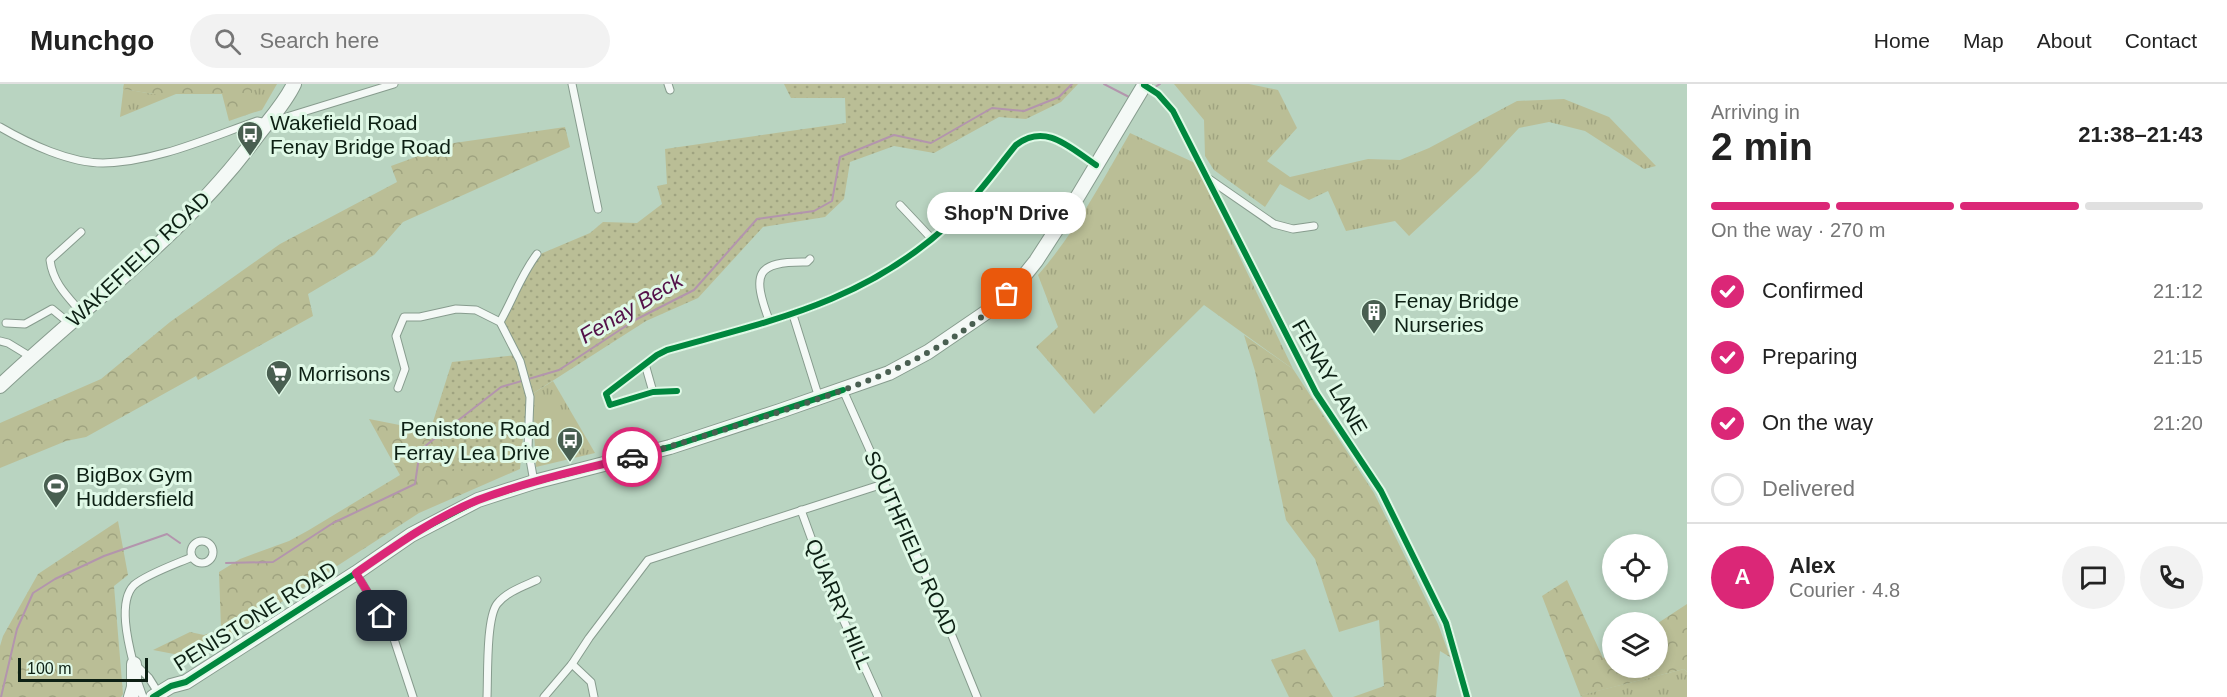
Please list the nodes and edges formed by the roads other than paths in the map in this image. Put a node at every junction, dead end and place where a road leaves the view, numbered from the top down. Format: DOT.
graph roads {
  1 [pos="286,84"];
  2 [pos="294,84"];
  3 [pos="394,84"];
  4 [pos="572,84"];
  5 [pos="1144,85"];
  6 [pos="267,123"];
  7 [pos="0,128"];
  8 [pos="1096,165"];
  9 [pos="1208,178"];
  10 [pos="900,205"];
  11 [pos="598,209"];
  12 [pos="1314,226"];
  13 [pos="81,232"];
  14 [pos="932,239"];
  15 [pos="537,254"];
  16 [pos="810,259"];
  17 [pos="81,312"];
  18 [pos="793,315"];
  19 [pos="769,320"];
  20 [pos="500,322"];
  21 [pos="6,323"];
  22 [pos="69,323"];
  23 [pos="0,340"];
  24 [pos="31,357"];
  25 [pos="645,364"];
  26 [pos="0,386"];
  27 [pos="398,388"];
  28 [pos="843,390"];
  29 [pos="677,391"];
  30 [pos="652,392"];
  31 [pos="819,398"];
  32 [pos="534,483"];
  33 [pos="883,484"];
  34 [pos="801,510"];
  35 [pos="192,557"];
  36 [pos="356,573"];
  37 [pos="537,580"];
  38 [pos="134,664"];
  39 [pos="572,664"];
  40 [pos="186,682"];
  41 [pos="158,696"];
  42 [pos="131,697"];
  43 [pos="144,697"];
  44 [pos="176,697"];
  45 [pos="413,697"];
  46 [pos="421,697"];
  47 [pos="487,697"];
  48 [pos="544,697"];
  49 [pos="594,697"];
  50 [pos="878,697"];
  51 [pos="977,697"];
  52 [pos="1467,697"];
  1 -- 6 [label="highway, WAKEFIELD ROAD"];
  2 -- 6 [label="highway, WAKEFIELD ROAD"];
  3 -- 6 [label="street"];
  4 -- 11 [label="street"];
  5 -- 8 [label="highway, PENISTONE ROAD"];
  5 -- 9 [label="street, FENAY LANE"];
  6 -- 7 [label="street"];
  6 -- 17 [label="highway, WAKEFIELD ROAD"];
  8 -- 14 [label="street"];
  8 -- 28 [label="highway, PENISTONE ROAD"];
  9 -- 12 [label="street"];
  9 -- 52 [label="street, FENAY LANE"];
  10 -- 14 [label="street"];
  13 -- 17 [label="street"];
  14 -- 18 [label="street"];
  15 -- 20 [label="street"];
  16 -- 19 [label="street"];
  17 -- 22 [label="highway, WAKEFIELD ROAD"];
  18 -- 19 [label="street"];
  18 -- 31 [label="street"];
  19 -- 25 [label="street"];
  20 -- 27 [label="street"];
  20 -- 32 [label="street"];
  21 -- 22 [label="street"];
  22 -- 24 [label="highway, WAKEFIELD ROAD"];
  23 -- 24 [label="street"];
  24 -- 26 [label="highway, WAKEFIELD ROAD"];
  25 -- 30 [label="street"];
  25 -- 30 [label="street"];
  28 -- 31 [label="highway, PENISTONE ROAD"];
  28 -- 33 [label="street, SOUTHFIELD ROAD"];
  29 -- 30 [label="street"];
  31 -- 32 [label="highway, PENISTONE ROAD"];
  32 -- 36 [label="highway, PENISTONE ROAD"];
  33 -- 34 [label="street"];
  33 -- 51 [label="street, SOUTHFIELD ROAD"];
  34 -- 39 [label="street"];
  34 -- 50 [label="street, QUARRY HILL"];
  35 -- 38 [label="street"];
  36 -- 40 [label="highway, PENISTONE ROAD"];
  36 -- 45 [label="street"];
  37 -- 47 [label="street"];
  38 -- 41 [label="street"];
  38 -- 42 [label="highway"];
  38 -- 43 [label="street"];
  39 -- 48 [label="street"];
  39 -- 49 [label="street"];
  40 -- 41 [label="highway, PENISTONE ROAD"];
  40 -- 44 [label="highway, PENISTONE ROAD"];
  45 -- 46 [label="street"];
}
